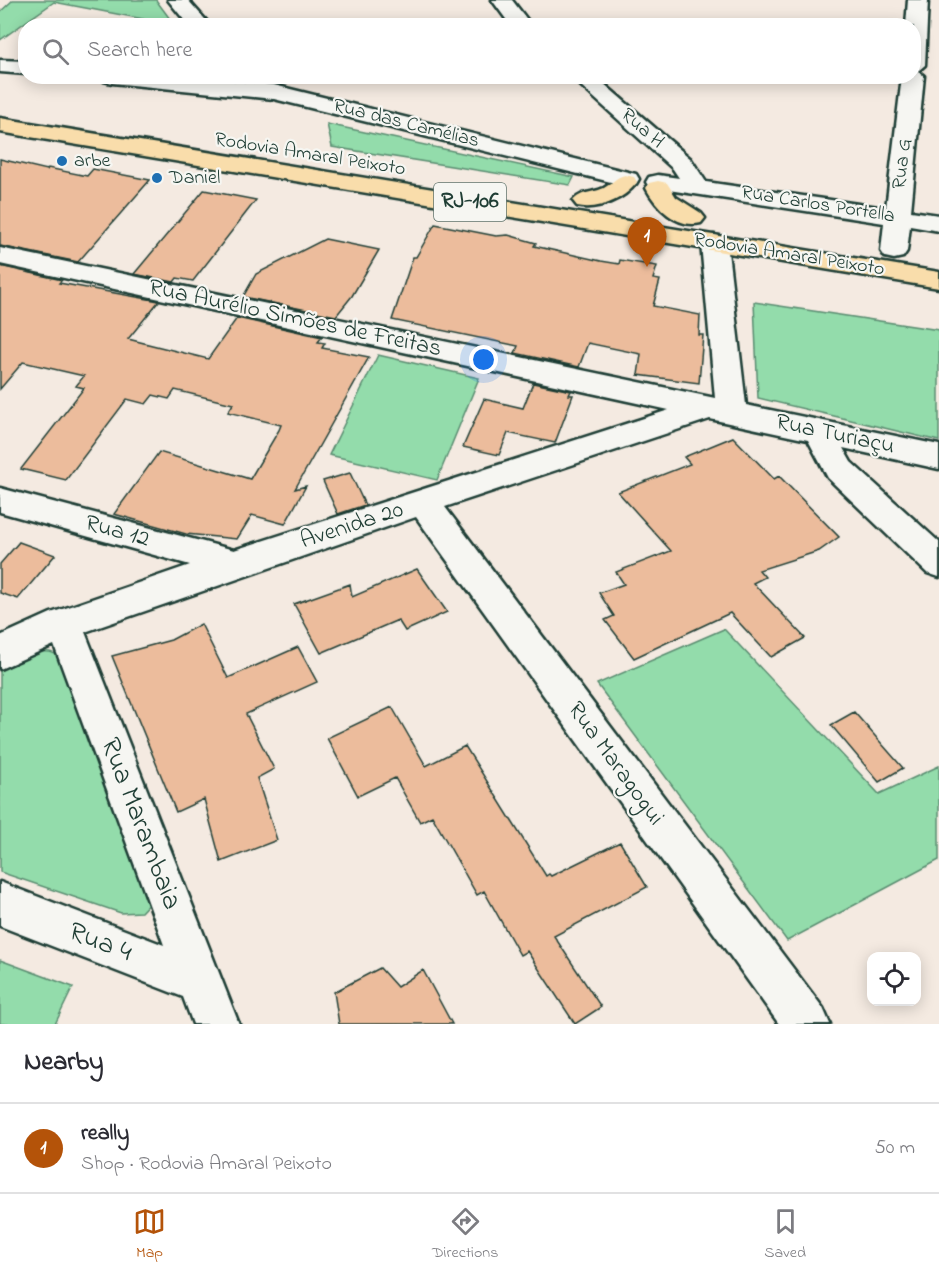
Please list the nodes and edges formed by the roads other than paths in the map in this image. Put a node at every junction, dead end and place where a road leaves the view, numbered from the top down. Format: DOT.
graph roads {
  1 [pos="178,0"];
  2 [pos="502,0"];
  3 [pos="918,0"];
  4 [pos="192,18"];
  5 [pos="516,18"];
  6 [pos="917,18"];
  7 [pos="0,66"];
  8 [pos="18,67"];
  9 [pos="266,84"];
  10 [pos="590,84"];
  11 [pos="912,84"];
  12 [pos="0,107"];
  13 [pos="0,125"];
  14 [pos="626,180"];
  15 [pos="658,185"];
  16 [pos="697,186"];
  17 [pos="586,201"];
  18 [pos="896,216"];
  19 [pos="692,218"];
  20 [pos="939,223"];
  21 [pos="714,243"];
  22 [pos="894,251"];
  23 [pos="0,256"];
  24 [pos="939,258"];
  25 [pos="939,280"];
  26 [pos="720,411"];
  27 [pos="819,432"];
  28 [pos="939,458"];
  29 [pos="0,500"];
  30 [pos="424,503"];
  31 [pos="939,563"];
  32 [pos="234,564"];
  33 [pos="64,624"];
  34 [pos="0,653"];
  35 [pos="0,904"];
  36 [pos="200,981"];
  37 [pos="216,1024"];
  38 [pos="807,1024"];
  1 -- 4 [label="street"];
  2 -- 5 [label="street"];
  3 -- 6 [label="street"];
  7 -- 8 [label="street"];
  9 -- 14 [label="street, Rua das Camélias"];
  10 -- 16 [label="street, Rua H"];
  11 -- 18 [label="street, Rua G"];
  12 -- 17 [label="highway, Rodovia Amaral Peixoto / RJ-106"];
  13 -- 21 [label="highway, Rodovia Amaral Peixoto / RJ-106"];
  14 -- 15 [label="street, Rua das Camélias"];
  14 -- 17 [label="highway"];
  15 -- 16 [label="street"];
  15 -- 19 [label="highway"];
  16 -- 18 [label="street, Rua Carlos Portella"];
  17 -- 19 [label="highway, Rodovia Amaral Peixoto / RJ-106"];
  18 -- 20 [label="street, Rua Carlos Portella"];
  18 -- 22 [label="street, Rua G"];
  19 -- 22 [label="highway, Rodovia Amaral Peixoto / RJ-106"];
  21 -- 25 [label="highway, Rodovia Amaral Peixoto / RJ-106"];
  21 -- 26 [label="street"];
  22 -- 24 [label="highway, Rodovia Amaral Peixoto / RJ-106"];
  23 -- 26 [label="street, Rua Aurélio Simões de Freitas"];
  26 -- 27 [label="street, Rua Turiaçu"];
  26 -- 30 [label="street, Avenida 20"];
  27 -- 28 [label="street, Rua Turiaçu"];
  27 -- 31 [label="street"];
  29 -- 32 [label="street, Rua 12"];
  30 -- 32 [label="street, Avenida 20"];
  30 -- 38 [label="street, Rua Maragogui"];
  32 -- 33 [label="street, Avenida 20"];
  33 -- 34 [label="street, Avenida 20"];
  33 -- 36 [label="street, Rua Marambaia"];
  35 -- 36 [label="street, Rua 4"];
  36 -- 37 [label="street, Rua Marambaia"];
}
